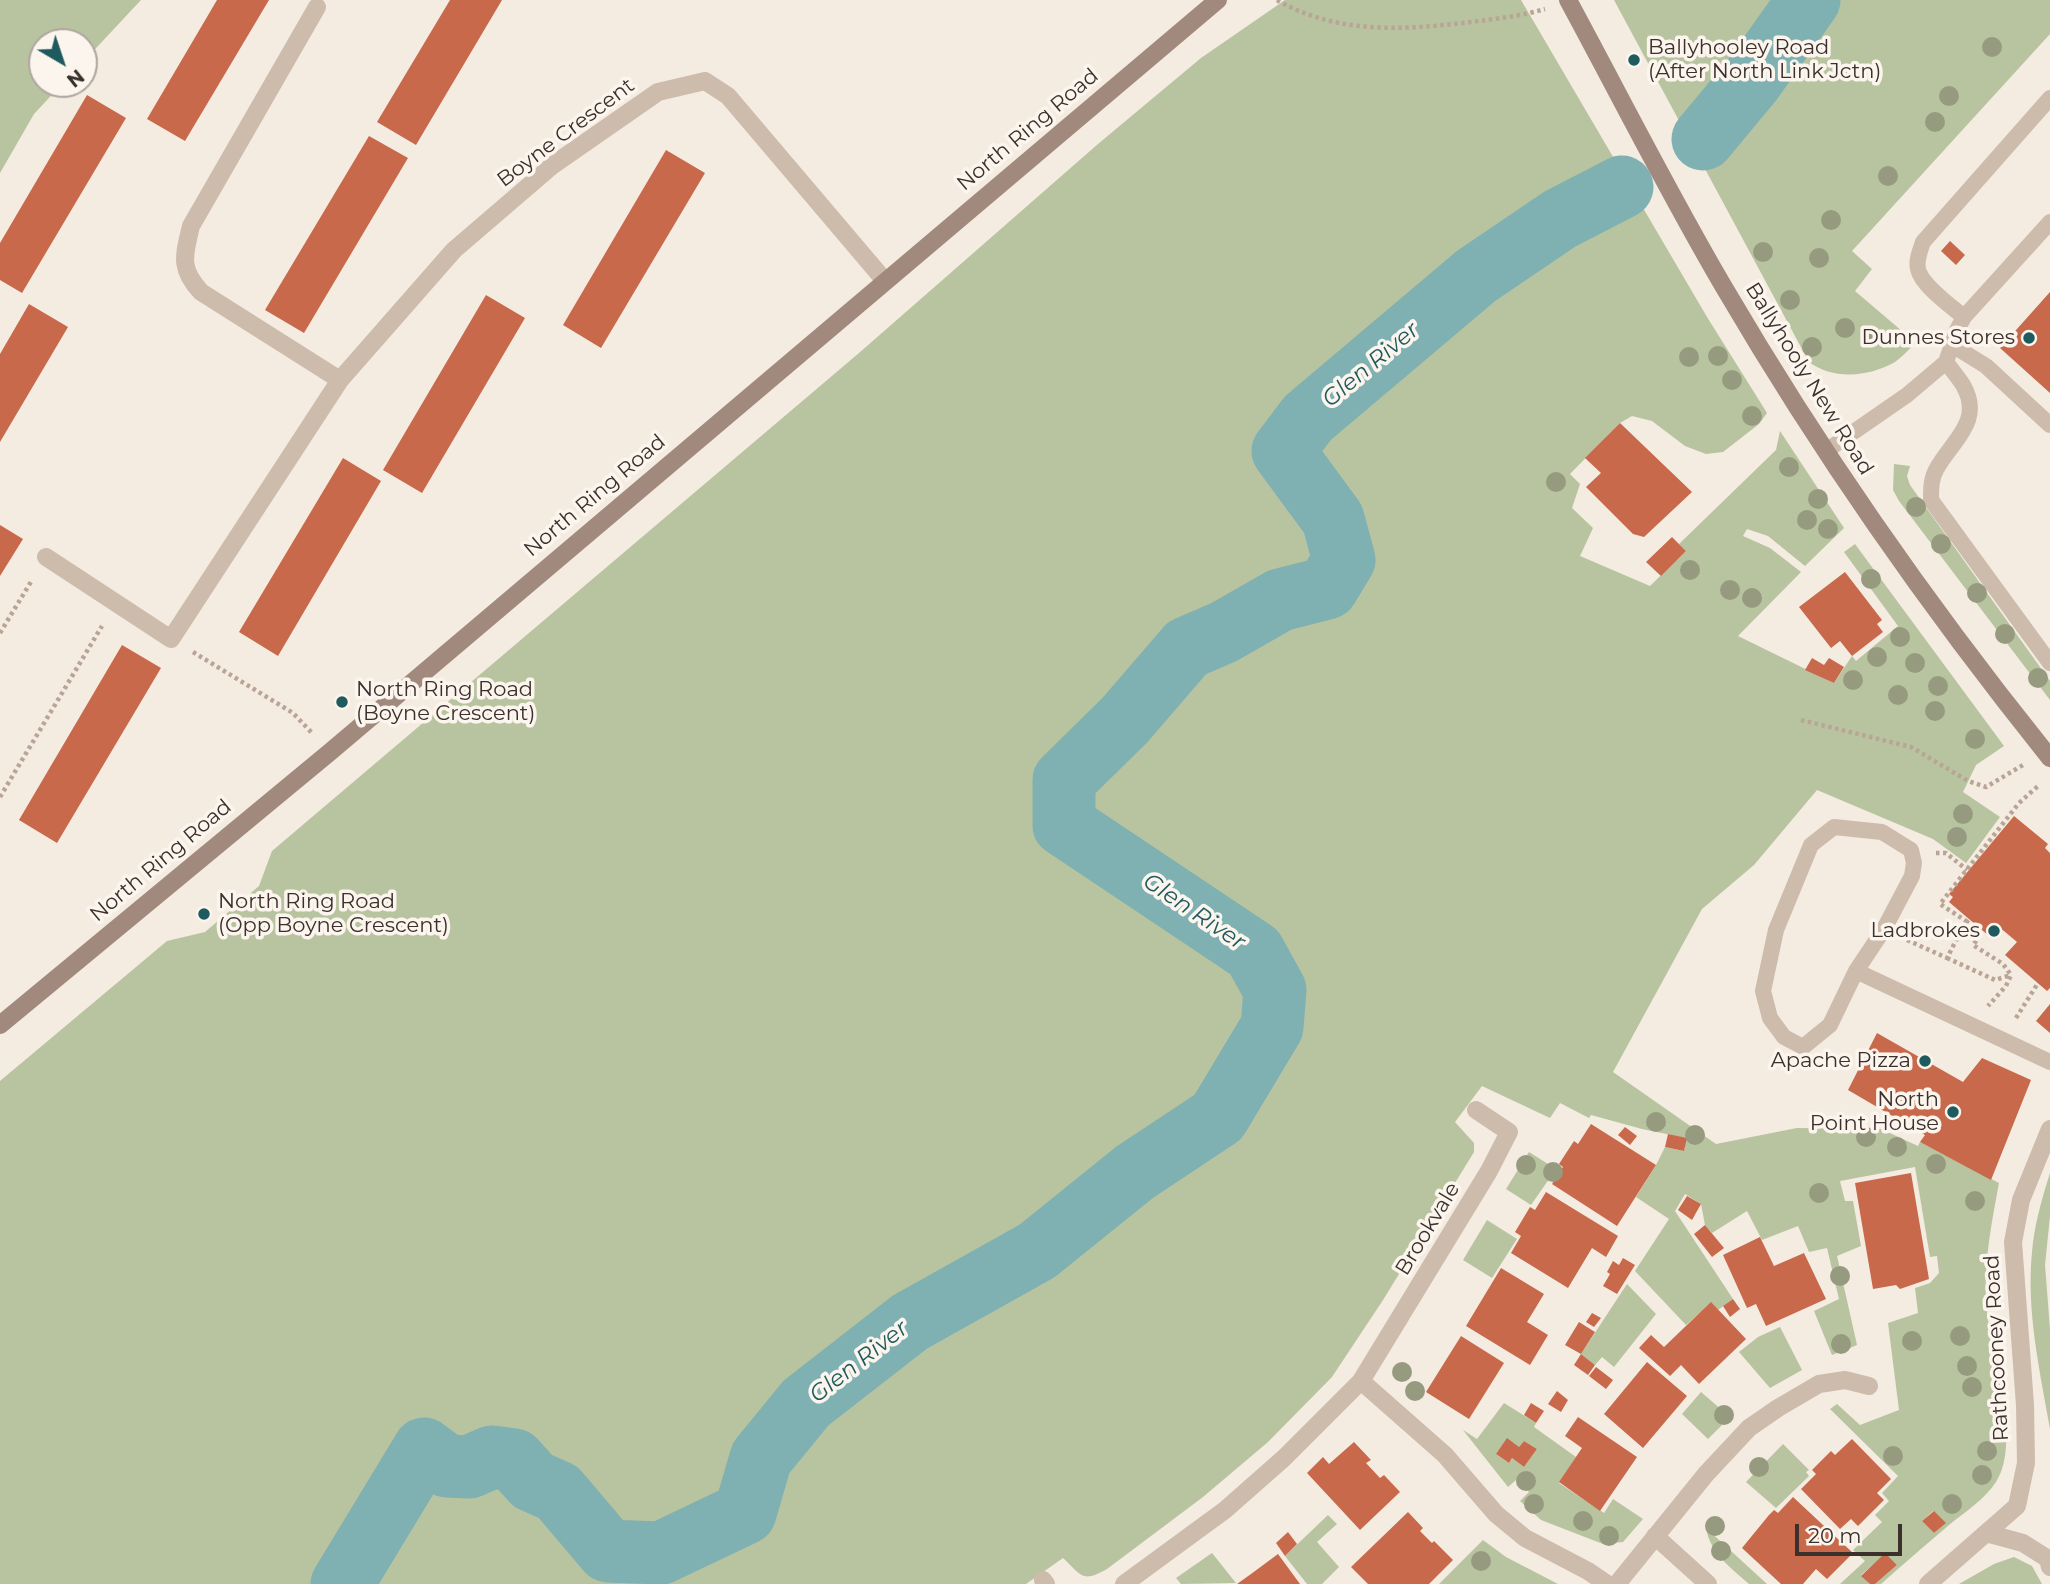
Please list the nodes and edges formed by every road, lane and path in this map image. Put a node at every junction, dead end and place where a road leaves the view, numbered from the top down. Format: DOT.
graph roads {
  1 [pos="1218,0"];
  2 [pos="1277,0"];
  3 [pos="1568,1"];
  4 [pos="317,7"];
  5 [pos="2050,98"];
  6 [pos="2050,222"];
  7 [pos="885,281"];
  8 [pos="1964,317"];
  9 [pos="1952,345"];
  10 [pos="1947,362"];
  11 [pos="340,380"];
  12 [pos="2050,425"];
  13 [pos="1826,451"];
  14 [pos="46,557"];
  15 [pos="116,603"];
  16 [pos="0,633"];
  17 [pos="171,639"];
  18 [pos="2050,663"];
  19 [pos="1801,720"];
  20 [pos="330,752"];
  21 [pos="2047,754"];
  22 [pos="2038,786"];
  23 [pos="0,797"];
  24 [pos="1953,859"];
  25 [pos="1967,870"];
  26 [pos="1966,921"];
  27 [pos="1884,929"];
  28 [pos="1947,958"];
  29 [pos="1856,971"];
  30 [pos="2011,975"];
  31 [pos="2038,983"];
  32 [pos="2026,1004"];
  33 [pos="1987,1007"];
  34 [pos="0,1026"];
  35 [pos="2050,1062"];
  36 [pos="1476,1110"];
  37 [pos="2050,1129"];
  38 [pos="1361,1381"];
  39 [pos="1869,1386"];
  40 [pos="1986,1533"];
  41 [pos="1655,1536"];
  42 [pos="2049,1563"];
  43 [pos="1124,1584"];
  44 [pos="1607,1584"];
  45 [pos="1617,1584"];
  46 [pos="1708,1584"];
  47 [pos="1928,1584"];
  1 -- 7 [label="main road, North Ring Road"];
  2 -- 3 [label="path"];
  3 -- 13 [label="main road, Ballyhooly New Road"];
  4 -- 11 [label="street"];
  5 -- 8 [label="lane"];
  6 -- 8 [label="lane"];
  7 -- 11 [label="street, Boyne Crescent"];
  7 -- 20 [label="main road, North Ring Road"];
  8 -- 9 [label="lane"];
  9 -- 10 [label="lane"];
  9 -- 12 [label="lane"];
  10 -- 13 [label="lane"];
  10 -- 18 [label="lane"];
  11 -- 17 [label="street, Boyne Crescent"];
  13 -- 21 [label="main road, Ballyhooly New Road"];
  14 -- 15 [label="street"];
  14 -- 16 [label="path"];
  15 -- 17 [label="street"];
  15 -- 23 [label="path"];
  17 -- 20 [label="path"];
  19 -- 21 [label="path"];
  20 -- 34 [label="main road, North Ring Road"];
  22 -- 25 [label="path"];
  24 -- 25 [label="path"];
  25 -- 26 [label="path"];
  26 -- 28 [label="path"];
  26 -- 30 [label="path"];
  27 -- 28 [label="path"];
  27 -- 29 [label="lane"];
  27 -- 29 [label="lane"];
  28 -- 30 [label="path"];
  29 -- 35 [label="lane"];
  30 -- 33 [label="path"];
  31 -- 32 [label="path"];
  36 -- 38 [label="street, Brookvale"];
  37 -- 40 [label="street, Rathcooney Road"];
  38 -- 43 [label="street, Brookvale"];
  38 -- 44 [label="street"];
  39 -- 41 [label="street"];
  40 -- 42 [label="street"];
  40 -- 47 [label="street, Rathcooney Road"];
  41 -- 45 [label="street"];
  41 -- 46 [label="street"];
}
